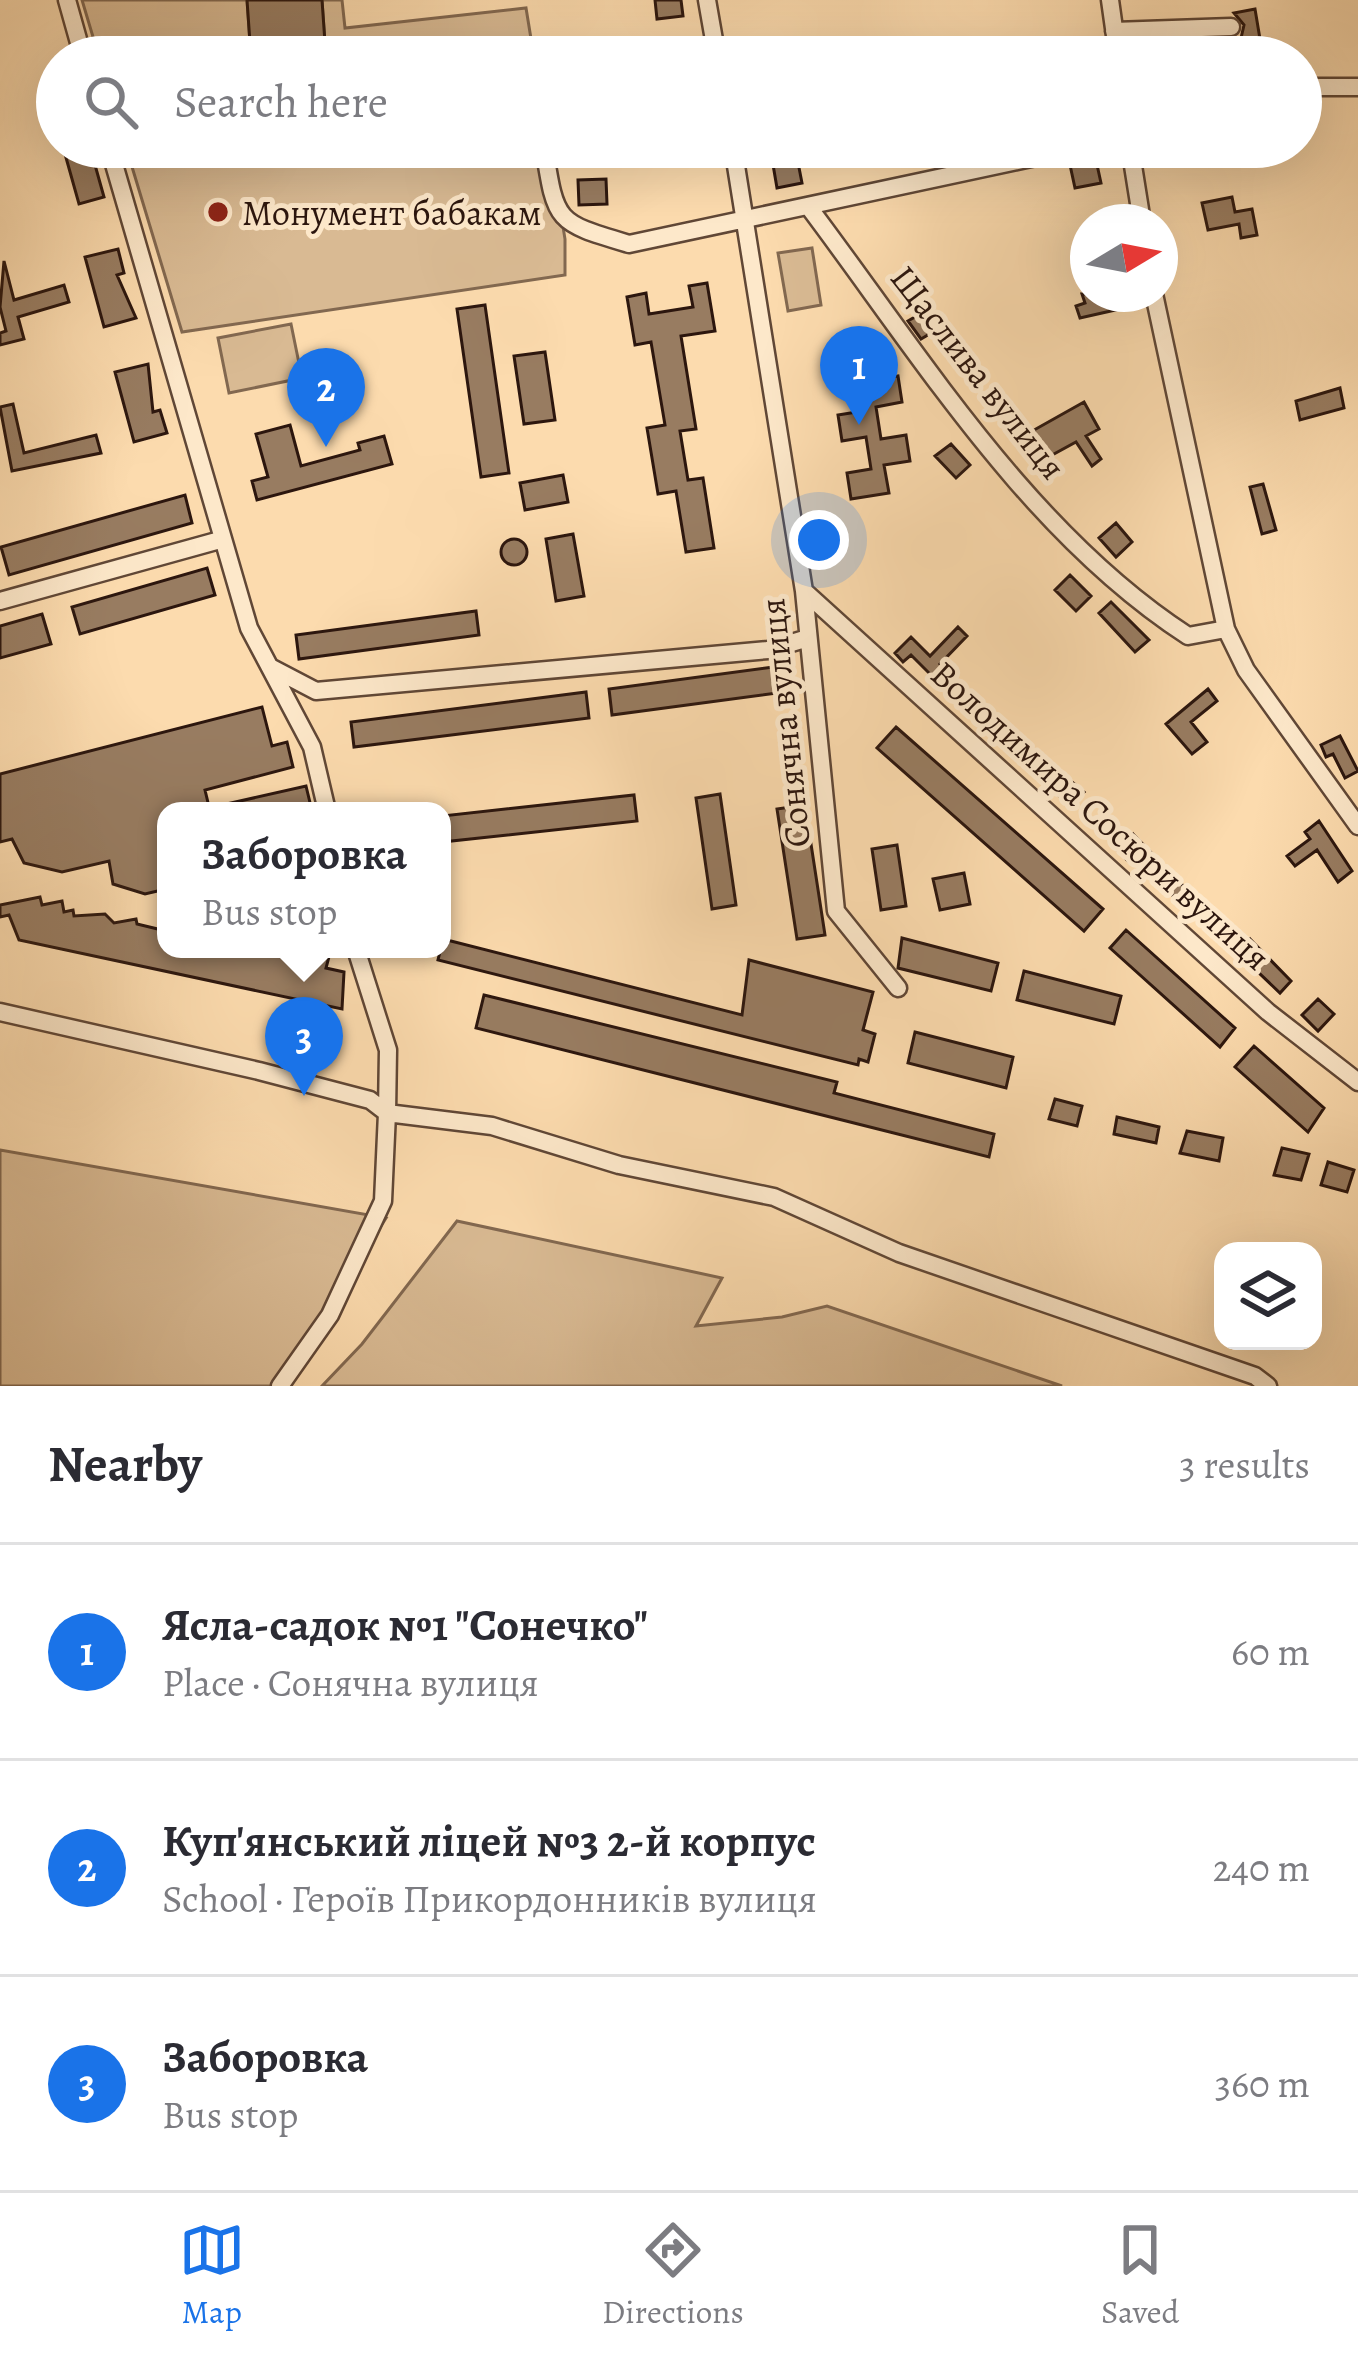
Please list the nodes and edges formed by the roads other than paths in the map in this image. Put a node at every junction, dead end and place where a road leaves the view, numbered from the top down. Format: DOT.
graph roads {
  1 [pos="68,0"];
  2 [pos="707,0"];
  3 [pos="1110,0"];
  4 [pos="1231,27"];
  5 [pos="1114,31"];
  6 [pos="77,36"];
  7 [pos="713,36"];
  8 [pos="1115,36"];
  9 [pos="1322,87"];
  10 [pos="1358,87"];
  11 [pos="115,168"];
  12 [pos="547,168"];
  13 [pos="737,168"];
  14 [pos="985,168"];
  15 [pos="1133,168"];
  16 [pos="1139,204"];
  17 [pos="808,206"];
  18 [pos="747,223"];
  19 [pos="1158,312"];
  20 [pos="220,540"];
  21 [pos="804,591"];
  22 [pos="0,601"];
  23 [pos="1226,629"];
  24 [pos="808,638"];
  25 [pos="272,668"];
  26 [pos="325,802"];
  27 [pos="1358,826"];
  28 [pos="358,958"];
  29 [pos="898,988"];
  30 [pos="0,1012"];
  31 [pos="1358,1082"];
  32 [pos="387,1113"];
  33 [pos="280,1386"];
  34 [pos="1268,1386"];
  1 -- 6 [label="street"];
  2 -- 7 [label="street"];
  3 -- 5 [label="street"];
  4 -- 5 [label="street"];
  5 -- 8 [label="street"];
  9 -- 10 [label="street"];
  11 -- 20 [label="street"];
  12 -- 18 [label="street"];
  13 -- 18 [label="street, Сонячна вулиця"];
  14 -- 17 [label="street"];
  15 -- 16 [label="street"];
  17 -- 18 [label="street"];
  17 -- 23 [label="street, Щаслива вулиця"];
  18 -- 21 [label="street, Сонячна вулиця"];
  19 -- 23 [label="street"];
  20 -- 22 [label="street"];
  20 -- 25 [label="street"];
  21 -- 24 [label="street, Сонячна вулиця"];
  21 -- 31 [label="street, Володимира Сосюри вулиця"];
  23 -- 27 [label="street"];
  24 -- 25 [label="street"];
  24 -- 29 [label="street, Сонячна вулиця"];
  25 -- 26 [label="street"];
  28 -- 32 [label="street"];
  30 -- 32 [label="street"];
  32 -- 33 [label="street"];
  32 -- 34 [label="street"];
}
